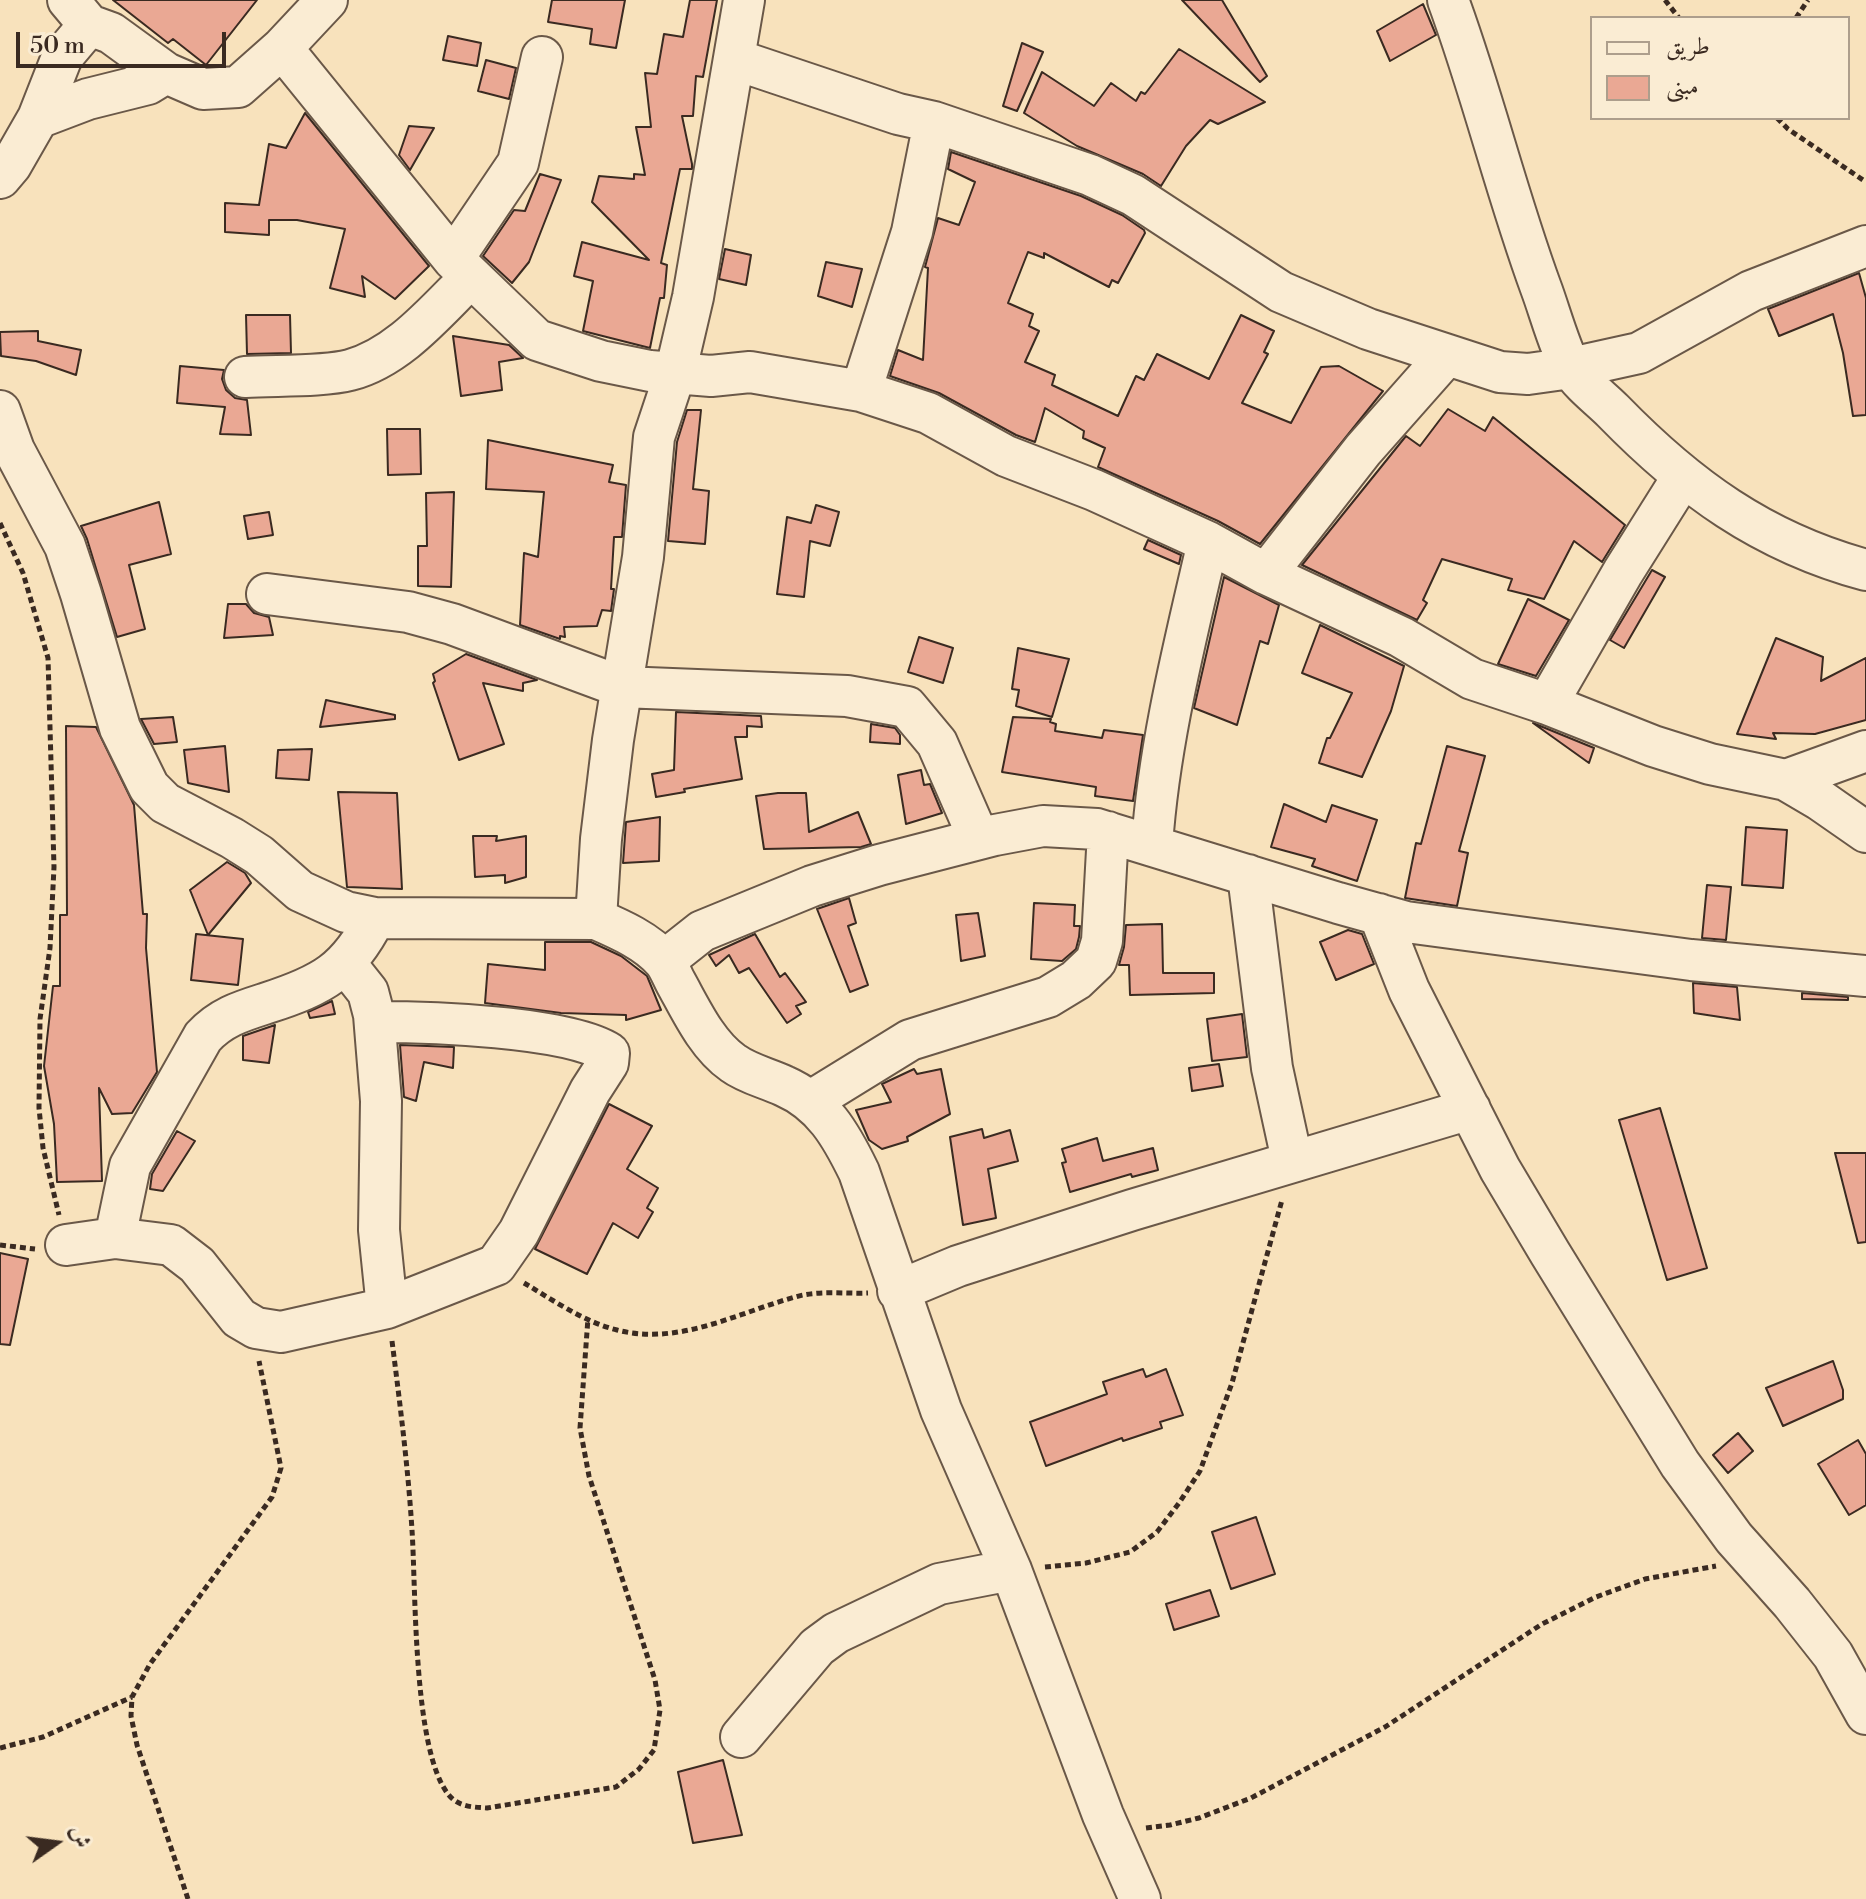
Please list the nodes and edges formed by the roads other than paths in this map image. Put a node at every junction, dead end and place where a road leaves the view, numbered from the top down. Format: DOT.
graph roads {
  1 [pos="327,0"];
  2 [pos="744,0"];
  3 [pos="1448,0"];
  4 [pos="79,13"];
  5 [pos="282,48"];
  6 [pos="542,57"];
  7 [pos="734,59"];
  8 [pos="166,73"];
  9 [pos="38,118"];
  10 [pos="934,122"];
  11 [pos="0,178"];
  12 [pos="1866,246"];
  13 [pos="462,268"];
  14 [pos="1447,355"];
  15 [pos="1571,368"];
  16 [pos="675,374"];
  17 [pos="245,377"];
  18 [pos="861,391"];
  19 [pos="0,411"];
  20 [pos="1682,478"];
  21 [pos="1208,542"];
  22 [pos="1866,570"];
  23 [pos="1266,574"];
  24 [pos="267,594"];
  25 [pos="622,687"];
  26 [pos="1547,704"];
  27 [pos="1866,751"];
  28 [pos="1786,780"];
  29 [pos="1108,832"];
  30 [pos="1866,832"];
  31 [pos="979,839"];
  32 [pos="1152,845"];
  33 [pos="1248,875"];
  34 [pos="1379,914"];
  35 [pos="375,918"];
  36 [pos="596,919"];
  37 [pos="664,961"];
  38 [pos="345,963"];
  39 [pos="1866,976"];
  40 [pos="375,1022"];
  41 [pos="811,1101"];
  42 [pos="1470,1109"];
  43 [pos="1292,1160"];
  44 [pos="115,1238"];
  45 [pos="66,1245"];
  46 [pos="898,1291"];
  47 [pos="387,1308"];
  48 [pos="1011,1570"];
  49 [pos="1866,1714"];
  50 [pos="741,1737"];
  51 [pos="1140,1899"];
  1 -- 5 [label="street"];
  2 -- 7 [label="street"];
  3 -- 15 [label="street"];
  4 -- 8 [label="street"];
  4 -- 9 [label="street"];
  5 -- 8 [label="street"];
  5 -- 13 [label="street"];
  6 -- 13 [label="street"];
  7 -- 10 [label="street"];
  7 -- 16 [label="street"];
  8 -- 9 [label="street"];
  9 -- 11 [label="street"];
  10 -- 14 [label="street"];
  10 -- 18 [label="street"];
  12 -- 15 [label="street"];
  13 -- 16 [label="street"];
  13 -- 17 [label="street"];
  14 -- 15 [label="street"];
  14 -- 23 [label="street"];
  15 -- 20 [label="street"];
  16 -- 18 [label="street"];
  16 -- 25 [label="street"];
  18 -- 21 [label="street"];
  19 -- 35 [label="street"];
  20 -- 22 [label="street"];
  20 -- 26 [label="street"];
  21 -- 23 [label="street"];
  21 -- 32 [label="street"];
  23 -- 26 [label="street"];
  24 -- 25 [label="street"];
  25 -- 31 [label="street"];
  25 -- 36 [label="street"];
  26 -- 28 [label="street"];
  27 -- 28 [label="street"];
  28 -- 30 [label="street"];
  29 -- 31 [label="street"];
  29 -- 32 [label="street"];
  29 -- 41 [label="street"];
  31 -- 37 [label="street"];
  32 -- 33 [label="street"];
  33 -- 34 [label="street"];
  33 -- 43 [label="street"];
  34 -- 39 [label="street"];
  34 -- 42 [label="street"];
  35 -- 36 [label="street"];
  35 -- 38 [label="street"];
  36 -- 37 [label="street"];
  37 -- 41 [label="street"];
  38 -- 40 [label="street"];
  38 -- 44 [label="street"];
  40 -- 47 [label="street"];
  40 -- 47 [label="street"];
  41 -- 46 [label="street"];
  42 -- 43 [label="street"];
  42 -- 49 [label="street"];
  43 -- 46 [label="street"];
  44 -- 45 [label="street"];
  44 -- 47 [label="street"];
  46 -- 48 [label="street"];
  48 -- 50 [label="street"];
  48 -- 51 [label="street"];
}
